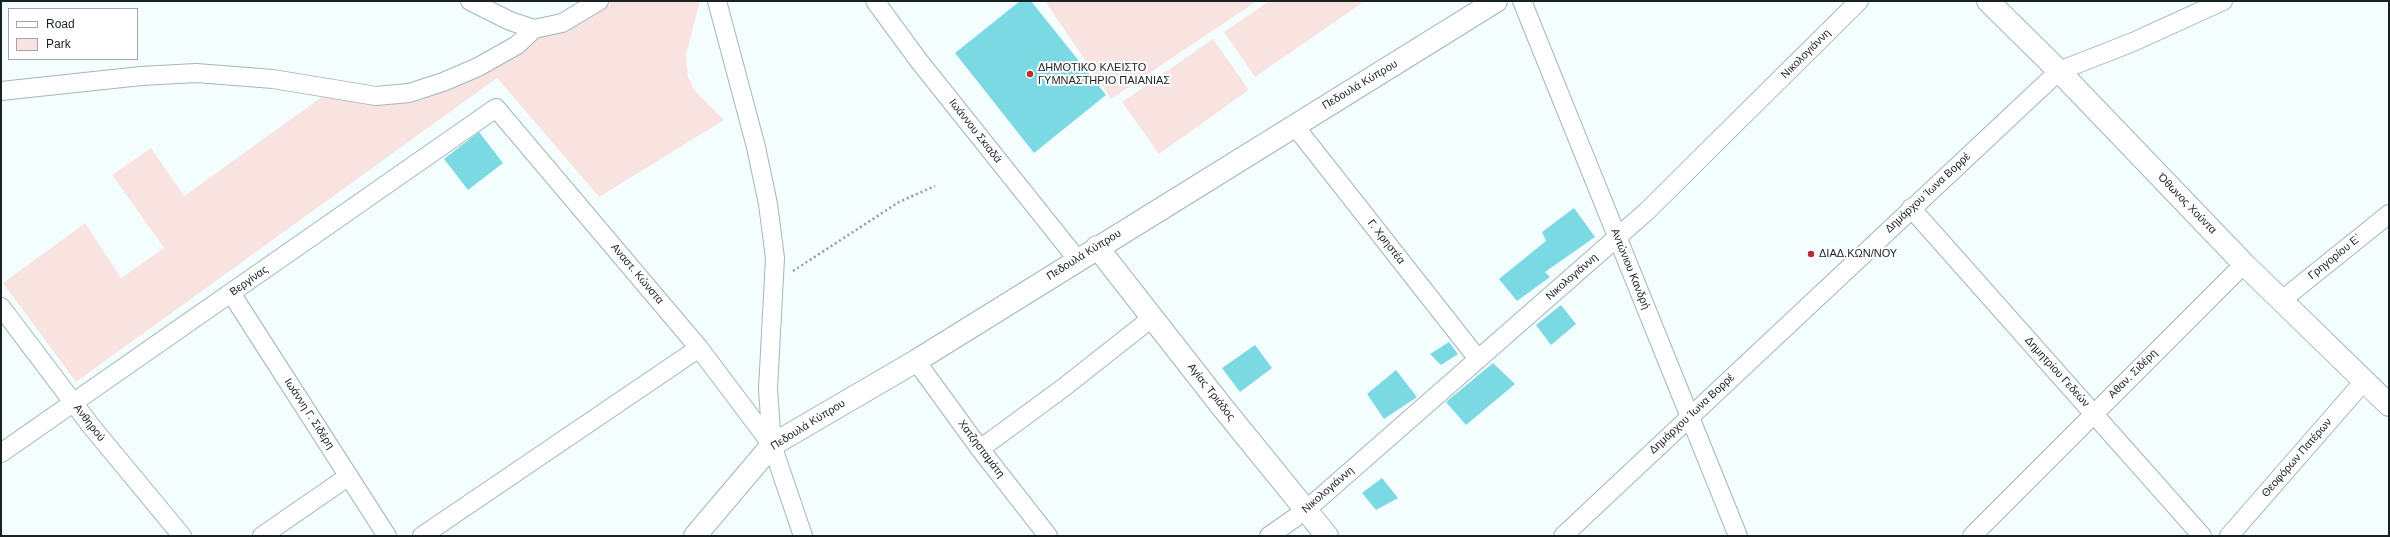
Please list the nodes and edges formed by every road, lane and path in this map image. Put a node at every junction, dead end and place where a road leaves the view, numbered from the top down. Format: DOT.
graph roads {
  1 [pos="470,1"];
  2 [pos="599,1"];
  3 [pos="717,1"];
  4 [pos="875,1"];
  5 [pos="1496,1"];
  6 [pos="1522,1"];
  7 [pos="1859,1"];
  8 [pos="1988,1"];
  9 [pos="2223,1"];
  10 [pos="534,29"];
  11 [pos="2059,71"];
  12 [pos="1,91"];
  13 [pos="496,108"];
  14 [pos="1294,125"];
  15 [pos="935,186"];
  16 [pos="1911,208"];
  17 [pos="2389,214"];
  18 [pos="1617,238"];
  19 [pos="1098,247"];
  20 [pos="1077,259"];
  21 [pos="2244,264"];
  22 [pos="774,283"];
  23 [pos="231,293"];
  24 [pos="2282,300"];
  25 [pos="1,307"];
  26 [pos="1153,317"];
  27 [pos="699,348"];
  28 [pos="1478,359"];
  29 [pos="916,361"];
  30 [pos="2365,380"];
  31 [pos="73,403"];
  32 [pos="2389,405"];
  33 [pos="2094,413"];
  34 [pos="1690,417"];
  35 [pos="772,445"];
  36 [pos="980,449"];
  37 [pos="1,453"];
  38 [pos="349,476"];
  39 [pos="1306,510"];
  40 [pos="182,536"];
  41 [pos="262,536"];
  42 [pos="387,536"];
  43 [pos="422,536"];
  44 [pos="695,536"];
  45 [pos="803,536"];
  46 [pos="1048,536"];
  47 [pos="1269,536"];
  48 [pos="1327,536"];
  49 [pos="1563,536"];
  50 [pos="1738,536"];
  51 [pos="1972,536"];
  52 [pos="2202,536"];
  53 [pos="2229,536"];
  1 -- 10 [label="street"];
  2 -- 10 [label="street"];
  3 -- 22 [label="street"];
  4 -- 20 [label="street, Ιωάννου Σκιαδά"];
  5 -- 14 [label="street, Πεδουλά Κύπρου"];
  6 -- 18 [label="street, Αντώνιου Κανδρή"];
  7 -- 18 [label="street, Νικολογιάννη"];
  8 -- 11 [label="street, Όθωνος Χούντα"];
  9 -- 11 [label="street, Δημάρχου Ίωνα Βορρέ"];
  10 -- 12 [label="street"];
  11 -- 16 [label="street, Δημάρχου Ίωνα Βορρέ"];
  11 -- 21 [label="street, Όθωνος Χούντα"];
  13 -- 23 [label="street, Βεργίνας"];
  13 -- 27 [label="street, Αναστ. Κώνστα"];
  14 -- 19 [label="street, Πεδουλά Κύπρου"];
  14 -- 28 [label="street, Γ. Χρηστέα"];
  15 -- 22 [label="path"];
  16 -- 33 [label="street, Δημητρίου Γεδεών"];
  16 -- 34 [label="street, Δημάρχου Ίωνα Βορρέ"];
  17 -- 24 [label="street, Γρηγορίου Ε΄"];
  18 -- 28 [label="street, Νικολογιάννη"];
  18 -- 34 [label="street, Αντώνιου Κανδρή"];
  19 -- 20 [label="street, Πεδουλά Κύπρου"];
  19 -- 26 [label="street, Αγίας Τριάδος"];
  20 -- 29 [label="street, Πεδουλά Κύπρου"];
  21 -- 24 [label="street, Όθωνος Χούντα"];
  21 -- 33 [label="street, Αθαν. Σιδέρη"];
  22 -- 35 [label="street"];
  23 -- 31 [label="street, Βεργίνας"];
  23 -- 38 [label="street, Ιωάννη Γ. Σιδέρη"];
  24 -- 30 [label="street, Όθωνος Χούντα"];
  25 -- 31 [label="street, Ανθηρού"];
  26 -- 36 [label="street"];
  26 -- 39 [label="street, Αγίας Τριάδος"];
  27 -- 35 [label="street, Αναστ. Κώνστα"];
  27 -- 43 [label="street"];
  28 -- 39 [label="street, Νικολογιάννη"];
  29 -- 35 [label="street, Πεδουλά Κύπρου"];
  29 -- 36 [label="street, Χατζησταμάτη"];
  30 -- 32 [label="street, Όθωνος Χούντα"];
  30 -- 53 [label="street, Θεοφόρων Πατέρων"];
  31 -- 37 [label="street, Βεργίνας"];
  31 -- 40 [label="street, Ανθηρού"];
  33 -- 51 [label="street, Αθαν. Σιδέρη"];
  33 -- 52 [label="street, Δημητρίου Γεδεών"];
  34 -- 49 [label="street, Δημάρχου Ίωνα Βορρέ"];
  34 -- 50 [label="street, Αντώνιου Κανδρή"];
  35 -- 44 [label="street, Πεδουλά Κύπρου"];
  35 -- 45 [label="street"];
  36 -- 46 [label="street, Χατζησταμάτη"];
  38 -- 41 [label="street"];
  38 -- 42 [label="street, Ιωάννη Γ. Σιδέρη"];
  39 -- 47 [label="street, Νικολογιάννη"];
  39 -- 48 [label="street, Αγίας Τριάδος"];
}
